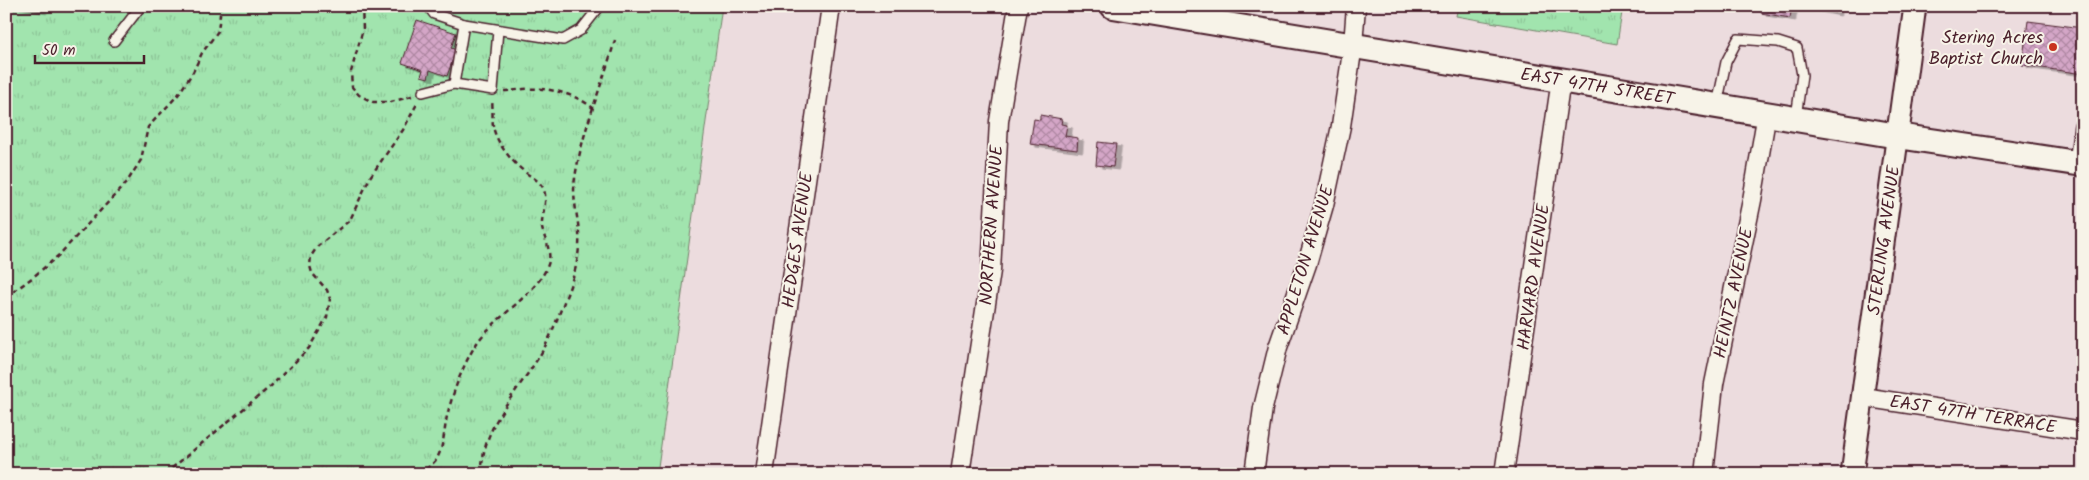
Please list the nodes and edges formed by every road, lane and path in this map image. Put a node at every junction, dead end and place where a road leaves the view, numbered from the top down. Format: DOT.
graph roads {
  1 [pos="141,6"];
  2 [pos="221,6"];
  3 [pos="362,6"];
  4 [pos="428,6"];
  5 [pos="600,6"];
  6 [pos="831,6"];
  7 [pos="1018,6"];
  8 [pos="1113,6"];
  9 [pos="1356,6"];
  10 [pos="1915,6"];
  11 [pos="464,24"];
  12 [pos="498,30"];
  13 [pos="615,40"];
  14 [pos="114,41"];
  15 [pos="1353,45"];
  16 [pos="1561,80"];
  17 [pos="454,84"];
  18 [pos="493,90"];
  19 [pos="423,92"];
  20 [pos="1717,105"];
  21 [pos="593,108"];
  22 [pos="1767,113"];
  23 [pos="1796,118"];
  24 [pos="2079,125"];
  25 [pos="1898,136"];
  26 [pos="2078,163"];
  27 [pos="6,297"];
  28 [pos="1863,397"];
  29 [pos="2083,431"];
  30 [pos="165,474"];
  31 [pos="418,474"];
  32 [pos="482,474"];
  33 [pos="764,474"];
  34 [pos="960,474"];
  35 [pos="1254,474"];
  36 [pos="1504,474"];
  37 [pos="1704,474"];
  38 [pos="1852,474"];
  1 -- 14 [label="lane"];
  2 -- 27 [label="path"];
  3 -- 19 [label="path"];
  4 -- 11 [label="lane"];
  5 -- 12 [label="lane"];
  6 -- 33 [label="street, HEDGES AVENUE"];
  7 -- 34 [label="street, NORTHERN AVENUE"];
  8 -- 15 [label="main road, EAST 47TH STREET"];
  9 -- 15 [label="street, APPLETON AVENUE"];
  10 -- 25 [label="street, STERLING AVENUE"];
  11 -- 12 [label="lane"];
  11 -- 17 [label="lane"];
  12 -- 18 [label="lane"];
  13 -- 21 [label="path"];
  15 -- 16 [label="main road, EAST 47TH STREET"];
  15 -- 35 [label="street, APPLETON AVENUE"];
  16 -- 20 [label="main road, EAST 47TH STREET"];
  16 -- 36 [label="street, HARVARD AVENUE"];
  17 -- 18 [label="lane"];
  17 -- 19 [label="lane"];
  18 -- 21 [label="path"];
  18 -- 31 [label="path"];
  19 -- 30 [label="path"];
  20 -- 22 [label="main road, EAST 47TH STREET"];
  20 -- 23 [label="lane"];
  21 -- 32 [label="path"];
  22 -- 23 [label="main road, EAST 47TH STREET"];
  22 -- 37 [label="street, HEINTZ AVENUE"];
  23 -- 25 [label="main road, EAST 47TH STREET"];
  24 -- 26 [label="lane"];
  25 -- 26 [label="main road, EAST 47TH STREET"];
  25 -- 28 [label="street, STERLING AVENUE"];
  28 -- 29 [label="street, EAST 47TH TERRACE"];
  28 -- 38 [label="street, STERLING AVENUE"];
}
